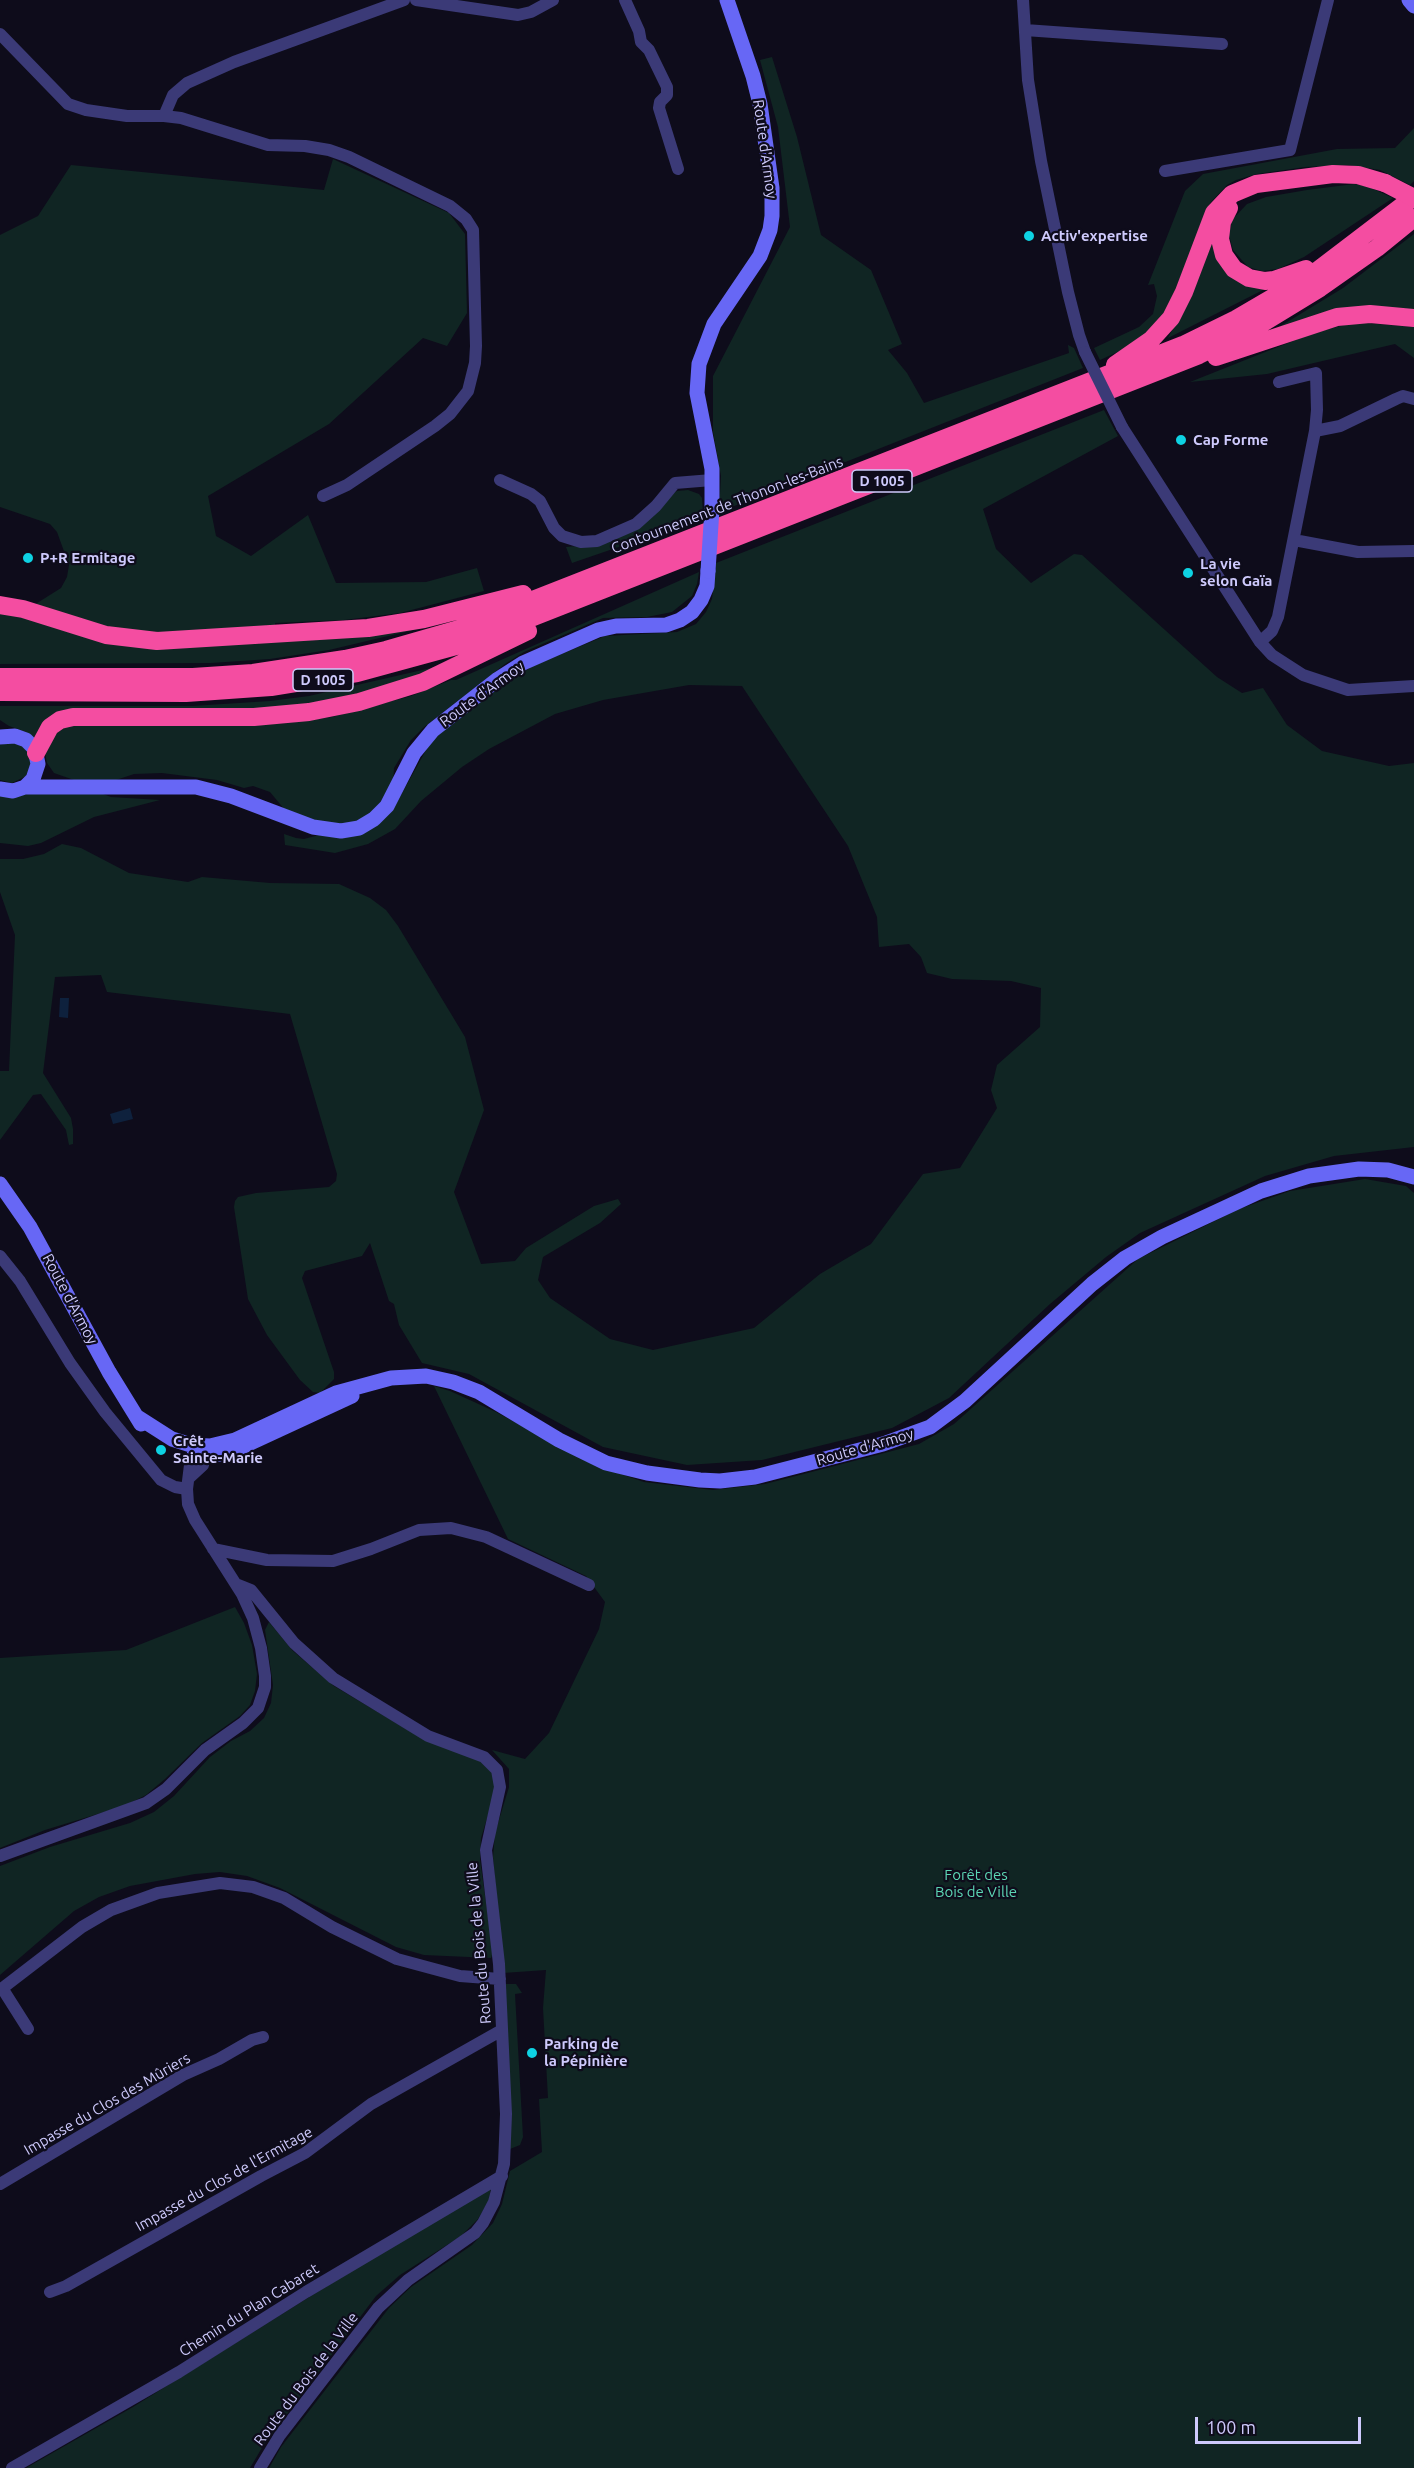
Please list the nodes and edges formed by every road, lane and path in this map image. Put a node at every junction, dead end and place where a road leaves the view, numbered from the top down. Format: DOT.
graph roads {
  1 [pos="404,0"];
  2 [pos="416,0"];
  3 [pos="553,0"];
  4 [pos="625,0"];
  5 [pos="727,0"];
  6 [pos="1023,0"];
  7 [pos="1328,0"];
  8 [pos="1409,0"];
  9 [pos="1414,6"];
  10 [pos="1025,30"];
  11 [pos="0,34"];
  12 [pos="1222,44"];
  13 [pos="164,116"];
  14 [pos="678,169"];
  15 [pos="1165,171"];
  16 [pos="1265,183"];
  17 [pos="1414,198"];
  18 [pos="1414,218"];
  19 [pos="1337,257"];
  20 [pos="1414,318"];
  21 [pos="1134,382"];
  22 [pos="1279,382"];
  23 [pos="1089,383"];
  24 [pos="1414,399"];
  25 [pos="1315,431"];
  26 [pos="500,480"];
  27 [pos="712,480"];
  28 [pos="323,496"];
  29 [pos="1294,540"];
  30 [pos="1414,551"];
  31 [pos="608,572"];
  32 [pos="630,580"];
  33 [pos="0,605"];
  34 [pos="1260,642"];
  35 [pos="0,677"];
  36 [pos="1414,686"];
  37 [pos="0,692"];
  38 [pos="0,737"];
  39 [pos="37,758"];
  40 [pos="24,787"];
  41 [pos="75,787"];
  42 [pos="1,789"];
  43 [pos="1414,1177"];
  44 [pos="0,1184"];
  45 [pos="0,1256"];
  46 [pos="200,1451"];
  47 [pos="188,1483"];
  48 [pos="213,1549"];
  49 [pos="236,1584"];
  50 [pos="589,1585"];
  51 [pos="0,1856"];
  52 [pos="500,1979"];
  53 [pos="1,1989"];
  54 [pos="28,2029"];
  55 [pos="502,2030"];
  56 [pos="263,2037"];
  57 [pos="502,2176"];
  58 [pos="0,2184"];
  59 [pos="50,2292"];
  60 [pos="12,2468"];
  61 [pos="260,2468"];
  1 -- 13 [label="street"];
  2 -- 3 [label="street"];
  4 -- 14 [label="street"];
  5 -- 27 [label="main road, Route d'Armoy"];
  6 -- 10 [label="street"];
  7 -- 15 [label="street"];
  8 -- 9 [label="main road"];
  10 -- 12 [label="street"];
  10 -- 34 [label="street, bridge"];
  11 -- 13 [label="street"];
  13 -- 28 [label="street"];
  16 -- 17 [label="highway, bridge"];
  16 -- 19 [label="highway"];
  16 -- 23 [label="highway"];
  17 -- 19 [label="highway, Contournement de Thonon-les-Bains / D 1005"];
  18 -- 21 [label="highway, D 1005"];
  19 -- 23 [label="highway, Contournement de Thonon-les-Bains / D 1005"];
  20 -- 21 [label="highway"];
  21 -- 32 [label="highway, D 1005"];
  22 -- 25 [label="street"];
  23 -- 31 [label="highway, Contournement de Thonon-les-Bains / D 1005"];
  24 -- 25 [label="street"];
  25 -- 29 [label="street"];
  26 -- 27 [label="street"];
  27 -- 41 [label="main road, Route d'Armoy, bridge"];
  29 -- 30 [label="street"];
  29 -- 34 [label="street"];
  31 -- 33 [label="highway, D 1005"];
  31 -- 35 [label="highway, Contournement de Thonon-les-Bains / D 1005"];
  32 -- 37 [label="highway, D 1005"];
  32 -- 39 [label="highway, D 1005"];
  34 -- 36 [label="street"];
  38 -- 39 [label="main road, Route d'Armoy"];
  39 -- 40 [label="main road"];
  39 -- 41 [label="main road, Route d'Armoy"];
  40 -- 41 [label="main road, Route d'Armoy"];
  40 -- 42 [label="main road, Route d'Armoy"];
  43 -- 46 [label="main road, Route d'Armoy"];
  44 -- 46 [label="main road, Route d'Armoy"];
  45 -- 47 [label="street"];
  46 -- 47 [label="street, Route du Bois de la Ville"];
  47 -- 48 [label="street, Route du Bois de la Ville"];
  48 -- 49 [label="street, Route du Bois de la Ville"];
  48 -- 50 [label="street"];
  49 -- 51 [label="street"];
  49 -- 52 [label="street, Route du Bois de la Ville"];
  52 -- 53 [label="street"];
  52 -- 55 [label="street, Route du Bois de la Ville"];
  53 -- 54 [label="street"];
  55 -- 57 [label="street, Route du Bois de la Ville"];
  55 -- 59 [label="street, Impasse du Clos de l'Ermitage"];
  56 -- 58 [label="street, Impasse du Clos des Mûriers"];
  57 -- 60 [label="street, Chemin du Plan Cabaret"];
  57 -- 61 [label="street, Route du Bois de la Ville"];
}
